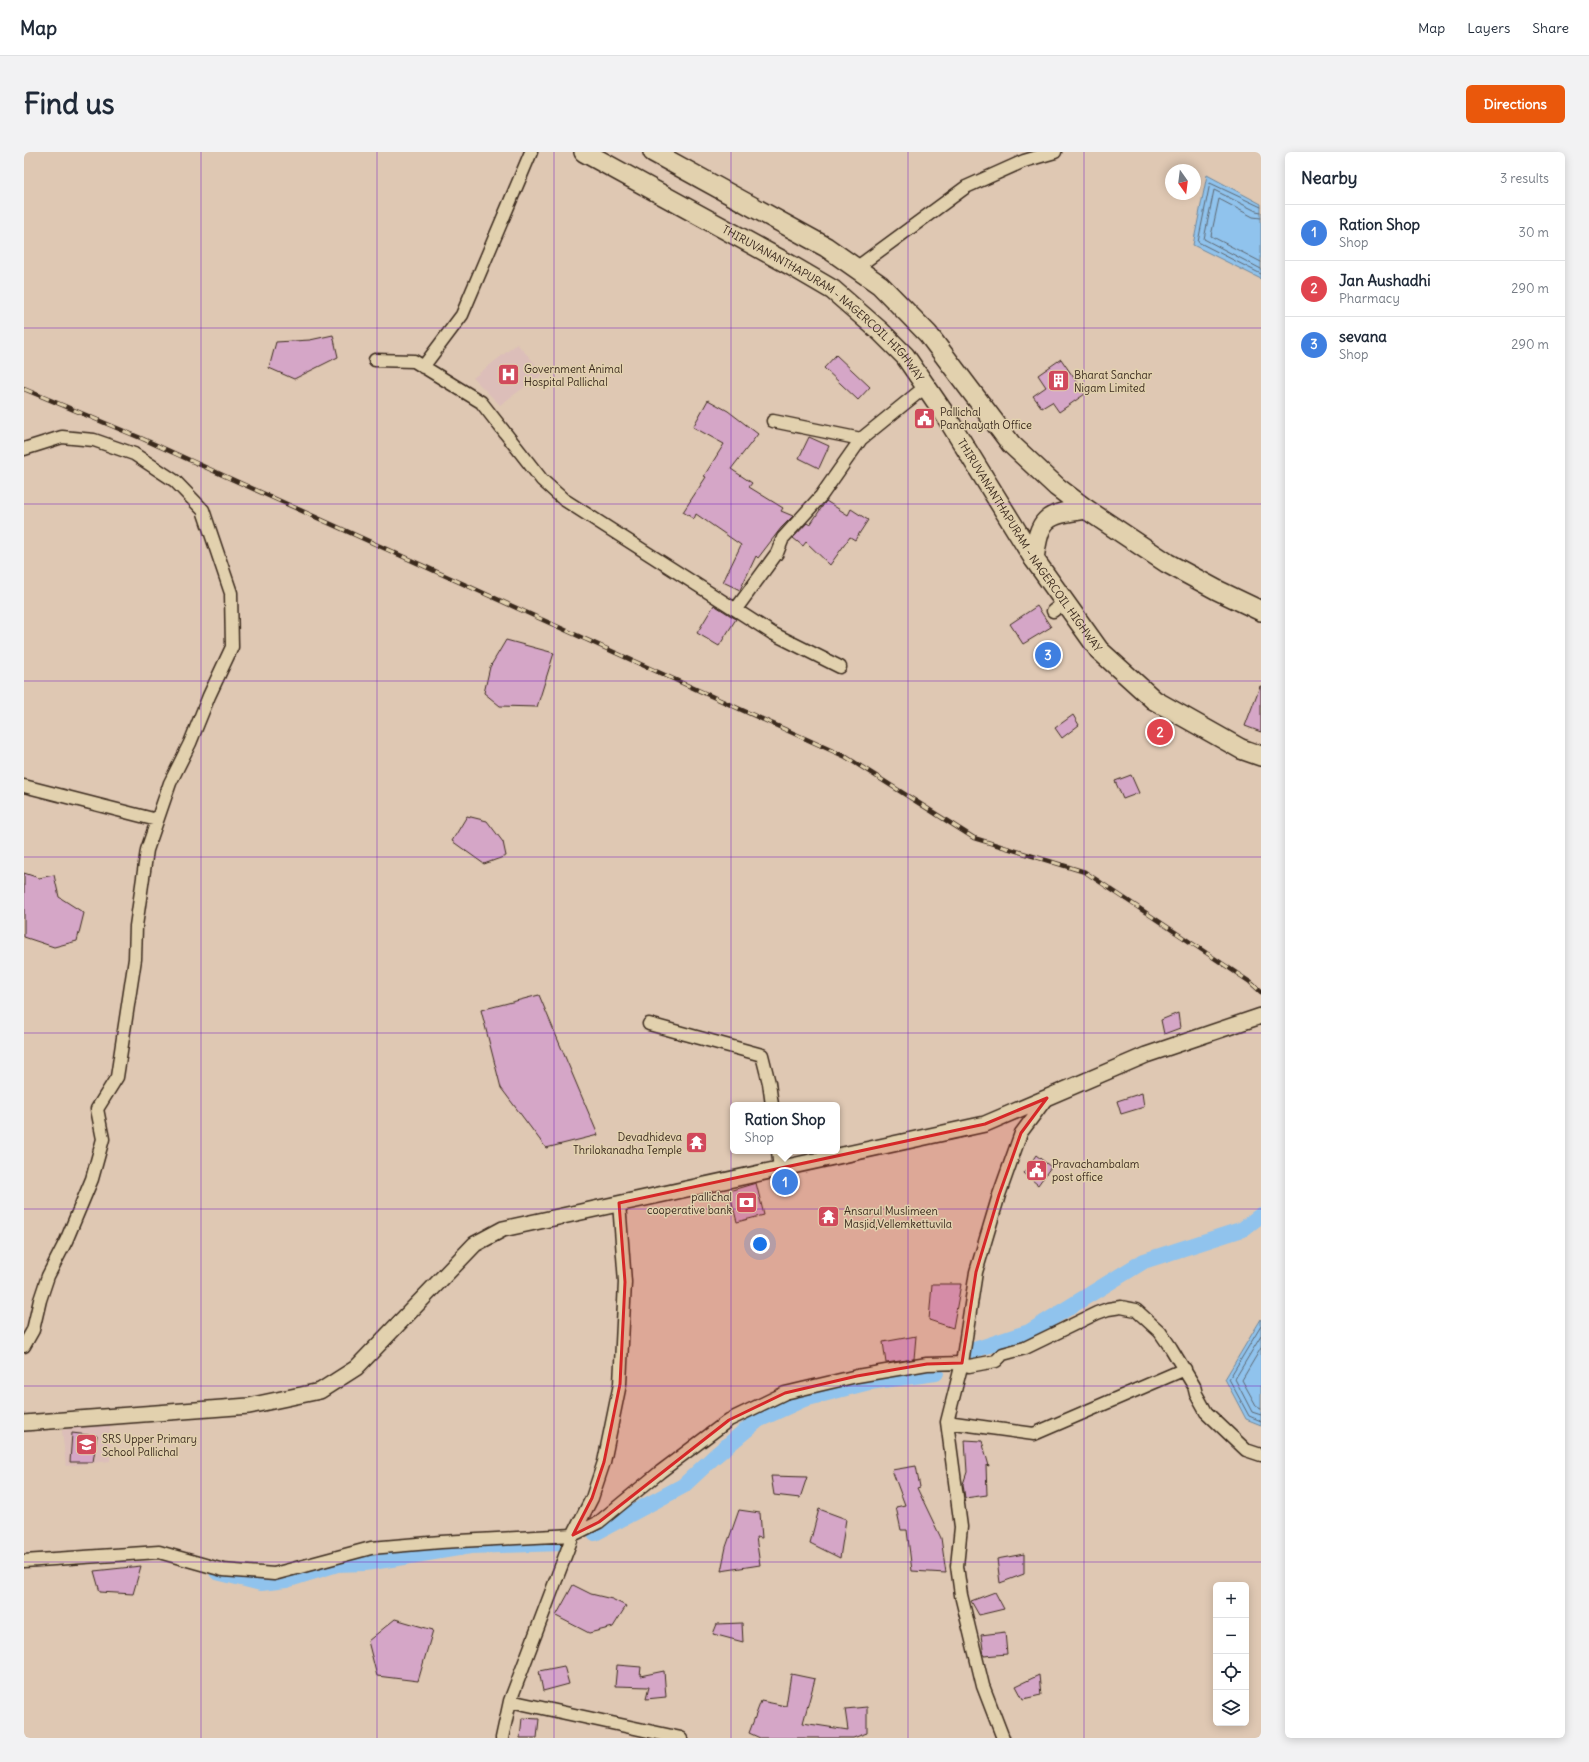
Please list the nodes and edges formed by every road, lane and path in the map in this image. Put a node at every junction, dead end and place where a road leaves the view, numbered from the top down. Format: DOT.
graph roads {
  1 [pos="530,152"];
  2 [pos="584,152"];
  3 [pos="653,152"];
  4 [pos="1055,152"];
  5 [pos="856,268"];
  6 [pos="375,360"];
  7 [pos="423,367"];
  8 [pos="925,388"];
  9 [pos="773,421"];
  10 [pos="861,439"];
  11 [pos="24,449"];
  12 [pos="1086,509"];
  13 [pos="1034,559"];
  14 [pos="736,610"];
  15 [pos="1261,611"];
  16 [pos="840,667"];
  17 [pos="1261,756"];
  18 [pos="24,786"];
  19 [pos="157,820"];
  20 [pos="1256,1019"];
  21 [pos="649,1024"];
  22 [pos="1047,1098"];
  23 [pos="772,1102"];
  24 [pos="778,1154"];
  25 [pos="780,1170"];
  26 [pos="619,1203"];
  27 [pos="24,1346"];
  28 [pos="962,1364"];
  29 [pos="1185,1369"];
  30 [pos="947,1422"];
  31 [pos="24,1423"];
  32 [pos="1261,1454"];
  33 [pos="573,1535"];
  34 [pos="24,1561"];
  35 [pos="510,1701"];
  36 [pos="502,1738"];
  37 [pos="681,1738"];
  38 [pos="1003,1738"];
  1 -- 7 [label="street"];
  2 -- 8 [label="main road, THIRUVANANTHAPURAM - NAGERCOIL HIGHWAY"];
  3 -- 5 [label="main road"];
  4 -- 5 [label="street"];
  5 -- 12 [label="main road"];
  6 -- 7 [label="street"];
  7 -- 14 [label="street"];
  8 -- 10 [label="street"];
  8 -- 13 [label="main road, THIRUVANANTHAPURAM - NAGERCOIL HIGHWAY"];
  9 -- 10 [label="street"];
  10 -- 14 [label="street"];
  11 -- 19 [label="street"];
  12 -- 13 [label="main road"];
  12 -- 15 [label="main road"];
  13 -- 17 [label="main road, THIRUVANANTHAPURAM - NAGERCOIL HIGHWAY"];
  14 -- 16 [label="street"];
  18 -- 19 [label="street"];
  19 -- 27 [label="street"];
  20 -- 22 [label="street"];
  21 -- 23 [label="street"];
  22 -- 25 [label="street"];
  22 -- 28 [label="street"];
  24 -- 25 [label="street"];
  25 -- 26 [label="street"];
  26 -- 31 [label="street"];
  26 -- 33 [label="street"];
  28 -- 29 [label="street"];
  28 -- 30 [label="street"];
  28 -- 33 [label="street"];
  29 -- 30 [label="street"];
  29 -- 32 [label="street"];
  30 -- 38 [label="street"];
  33 -- 34 [label="street"];
  33 -- 35 [label="street"];
  35 -- 36 [label="street"];
  35 -- 37 [label="street"];
}
